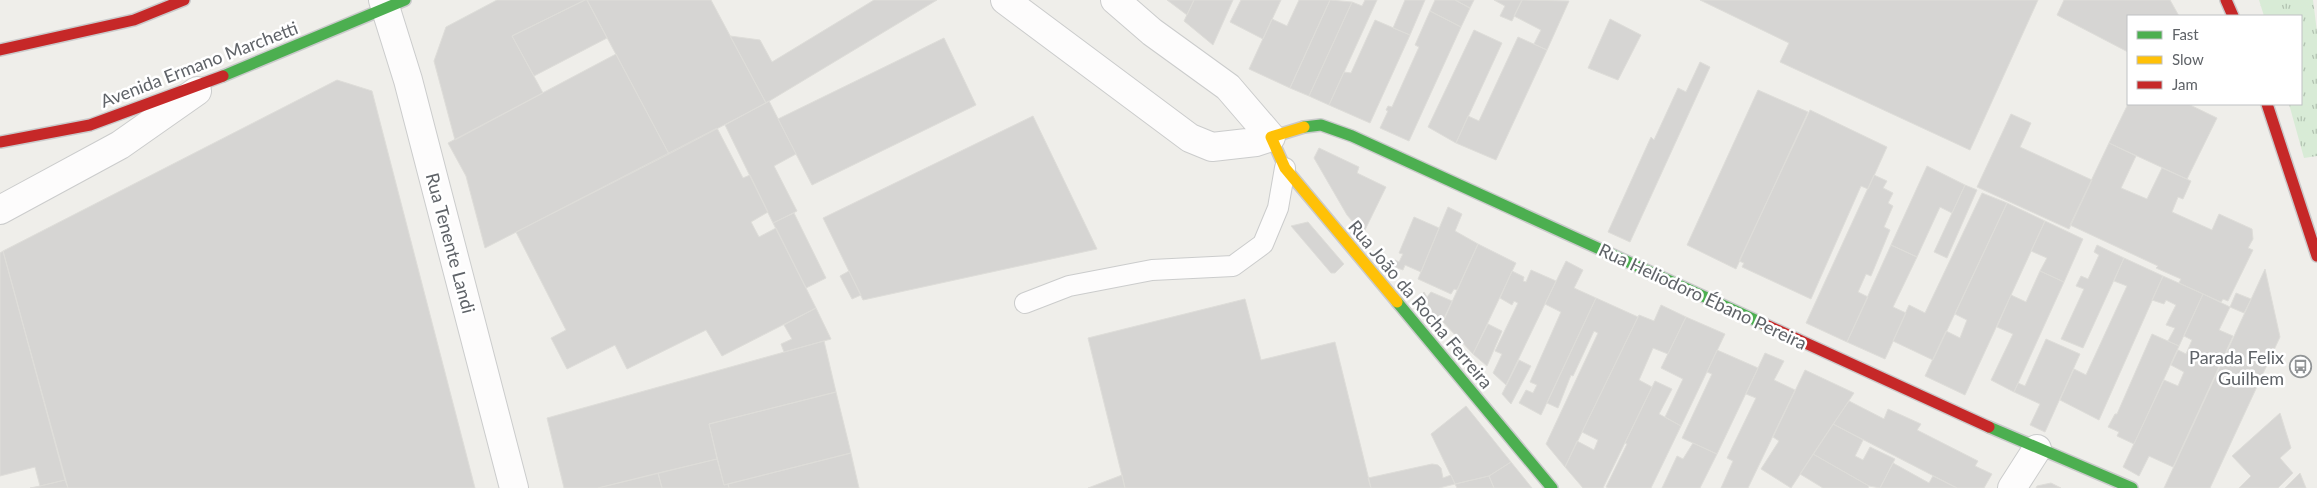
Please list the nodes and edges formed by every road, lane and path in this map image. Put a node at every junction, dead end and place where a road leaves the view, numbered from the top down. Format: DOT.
graph roads {
  1 [pos="184,0"];
  2 [pos="1005,0"];
  3 [pos="1115,0"];
  4 [pos="2226,0"];
  5 [pos="392,3"];
  6 [pos="2233,15"];
  7 [pos="0,50"];
  8 [pos="212,81"];
  9 [pos="2268,105"];
  10 [pos="1271,137"];
  11 [pos="0,142"];
  12 [pos="1285,168"];
  13 [pos="0,210"];
  14 [pos="2317,256"];
  15 [pos="1025,303"];
  16 [pos="2037,449"];
  17 [pos="514,488"];
  18 [pos="1552,488"];
  19 [pos="2012,488"];
  20 [pos="2132,488"];
  1 -- 7 [label="street"];
  2 -- 10 [label="street, Rua Heliodoro Ébano Pereira"];
  3 -- 10 [label="street"];
  4 -- 6 [label="street"];
  5 -- 8 [label="street, Avenida Ermano Marchetti"];
  5 -- 17 [label="street, Rua Tenente Landi"];
  8 -- 11 [label="street, Avenida Ermano Marchetti"];
  8 -- 13 [label="street"];
  9 -- 14 [label="street"];
  10 -- 12 [label="street, Rua João da Rocha Ferreira"];
  10 -- 16 [label="street, Rua Heliodoro Ébano Pereira"];
  12 -- 15 [label="lane"];
  12 -- 18 [label="street, Rua João da Rocha Ferreira"];
  16 -- 19 [label="street"];
  16 -- 20 [label="street, Rua Heliodoro Ébano Pereira"];
}
